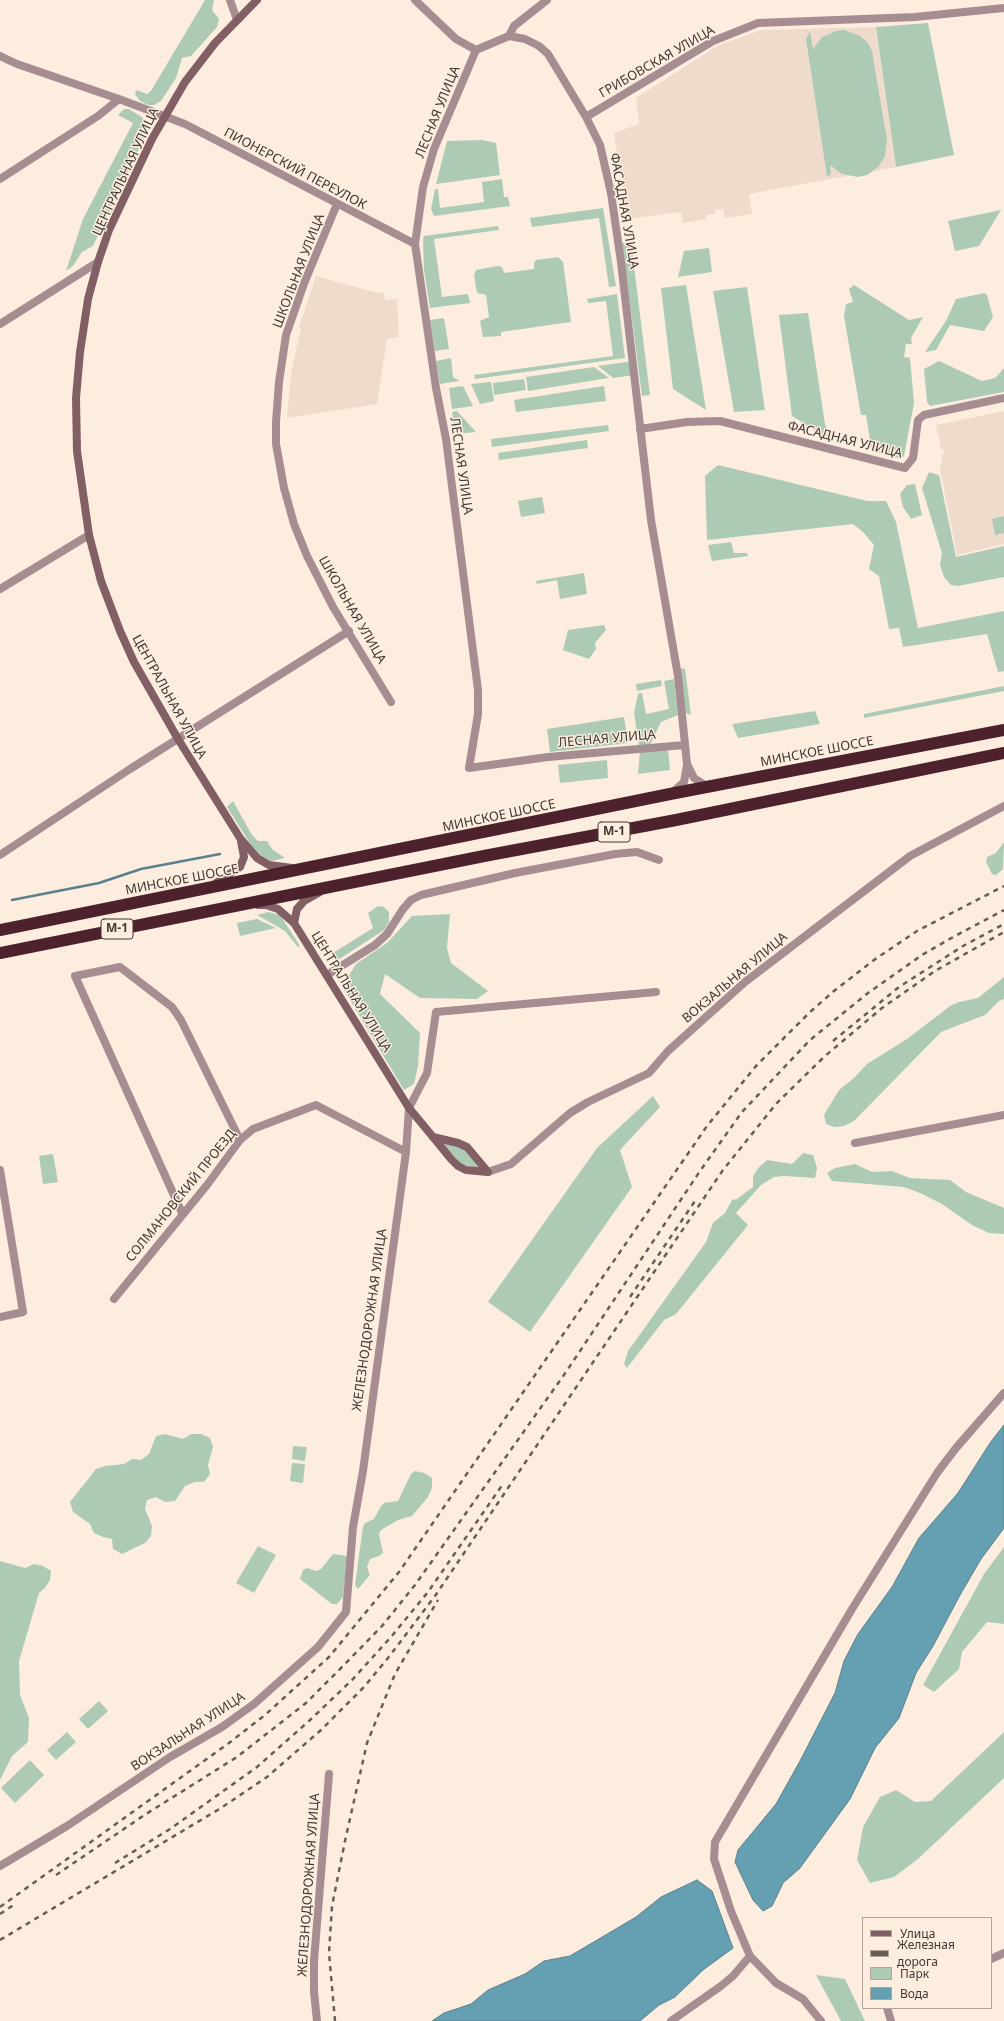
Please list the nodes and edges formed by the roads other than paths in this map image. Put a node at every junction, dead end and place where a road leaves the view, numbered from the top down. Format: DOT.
graph roads {
  1 [pos="230,0"];
  2 [pos="257,0"];
  3 [pos="415,0"];
  4 [pos="547,0"];
  5 [pos="1004,8"];
  6 [pos="237,20"];
  7 [pos="509,36"];
  8 [pos="476,50"];
  9 [pos="1,53"];
  10 [pos="119,99"];
  11 [pos="164,116"];
  12 [pos="586,117"];
  13 [pos="0,179"];
  14 [pos="337,204"];
  15 [pos="415,244"];
  16 [pos="98,262"];
  17 [pos="0,324"];
  18 [pos="1004,398"];
  19 [pos="640,429"];
  20 [pos="89,535"];
  21 [pos="0,589"];
  22 [pos="349,631"];
  23 [pos="391,702"];
  24 [pos="1004,730"];
  25 [pos="178,739"];
  26 [pos="684,745"];
  27 [pos="1004,753"];
  28 [pos="687,764"];
  29 [pos="709,787"];
  30 [pos="670,794"];
  31 [pos="1004,806"];
  32 [pos="240,838"];
  33 [pos="0,855"];
  34 [pos="659,860"];
  35 [pos="311,868"];
  36 [pos="336,885"];
  37 [pos="204,890"];
  38 [pos="223,908"];
  39 [pos="294,923"];
  40 [pos="0,930"];
  41 [pos="0,953"];
  42 [pos="327,975"];
  43 [pos="656,992"];
  44 [pos="409,1108"];
  45 [pos="1004,1115"];
  46 [pos="433,1137"];
  47 [pos="240,1140"];
  48 [pos="855,1144"];
  49 [pos="406,1152"];
  50 [pos="0,1170"];
  51 [pos="488,1172"];
  52 [pos="182,1213"];
  53 [pos="114,1299"];
  54 [pos="0,1317"];
  55 [pos="1004,1393"];
  56 [pos="353,1536"];
  57 [pos="328,1774"];
  58 [pos="0,1866"];
  59 [pos="1004,1954"];
  60 [pos="750,1956"];
  61 [pos="992,1959"];
  62 [pos="887,2009"];
  63 [pos="317,2021"];
  64 [pos="671,2021"];
  65 [pos="821,2021"];
  66 [pos="890,2021"];
  1 -- 6 [label="street"];
  2 -- 6 [label="street, ЦЕНТРАЛЬНАЯ УЛИЦА"];
  3 -- 8 [label="street"];
  4 -- 7 [label="street"];
  5 -- 12 [label="street, ГРИБОВСКАЯ УЛИЦА"];
  6 -- 11 [label="street, ЦЕНТРАЛЬНАЯ УЛИЦА"];
  7 -- 8 [label="street"];
  7 -- 12 [label="street, ФАСАДНАЯ УЛИЦА"];
  8 -- 15 [label="street, ЛЕСНАЯ УЛИЦА"];
  9 -- 10 [label="street, ПИОНЕРСКИЙ ПЕРЕУЛОК"];
  10 -- 11 [label="street, ПИОНЕРСКИЙ ПЕРЕУЛОК"];
  10 -- 13 [label="street"];
  11 -- 14 [label="street, ПИОНЕРСКИЙ ПЕРЕУЛОК"];
  11 -- 16 [label="street, ЦЕНТРАЛЬНАЯ УЛИЦА"];
  12 -- 19 [label="street, ФАСАДНАЯ УЛИЦА"];
  14 -- 15 [label="street, ПИОНЕРСКИЙ ПЕРЕУЛОК"];
  14 -- 22 [label="street, ШКОЛЬНАЯ УЛИЦА"];
  15 -- 26 [label="street, ЛЕСНАЯ УЛИЦА"];
  16 -- 17 [label="street"];
  16 -- 20 [label="street, ЦЕНТРАЛЬНАЯ УЛИЦА"];
  18 -- 19 [label="street, ФАСАДНАЯ УЛИЦА"];
  19 -- 26 [label="street, ФАСАДНАЯ УЛИЦА"];
  20 -- 21 [label="street"];
  20 -- 25 [label="street, ЦЕНТРАЛЬНАЯ УЛИЦА"];
  22 -- 23 [label="street, ШКОЛЬНАЯ УЛИЦА"];
  22 -- 25 [label="street"];
  24 -- 29 [label="highway, МИНСКОЕ ШОССЕ / М-1"];
  25 -- 32 [label="street, ЦЕНТРАЛЬНАЯ УЛИЦА"];
  25 -- 33 [label="street"];
  26 -- 28 [label="street, ФАСАДНАЯ УЛИЦА"];
  27 -- 36 [label="highway, М-1"];
  28 -- 29 [label="street, ФАСАДНАЯ УЛИЦА"];
  28 -- 30 [label="street, ФАСАДНАЯ УЛИЦА"];
  29 -- 30 [label="highway, МИНСКОЕ ШОССЕ / М-1"];
  30 -- 35 [label="highway, МИНСКОЕ ШОССЕ / М-1"];
  31 -- 51 [label="street, ВОКЗАЛЬНАЯ УЛИЦА"];
  32 -- 35 [label="street, ЦЕНТРАЛЬНАЯ УЛИЦА"];
  32 -- 37 [label="street"];
  34 -- 42 [label="street"];
  35 -- 37 [label="highway, МИНСКОЕ ШОССЕ / М-1"];
  36 -- 38 [label="highway, М-1"];
  36 -- 39 [label="street"];
  37 -- 40 [label="highway, МИНСКОЕ ШОССЕ / М-1"];
  38 -- 39 [label="street, ЦЕНТРАЛЬНАЯ УЛИЦА"];
  38 -- 41 [label="highway, М-1"];
  39 -- 42 [label="street, ЦЕНТРАЛЬНАЯ УЛИЦА"];
  42 -- 44 [label="street, ЦЕНТРАЛЬНАЯ УЛИЦА"];
  43 -- 44 [label="street"];
  44 -- 46 [label="street, ЦЕНТРАЛЬНАЯ УЛИЦА"];
  44 -- 49 [label="street, ЖЕЛЕЗНОДОРОЖНАЯ УЛИЦА"];
  45 -- 48 [label="street"];
  46 -- 51 [label="street"];
  46 -- 51 [label="street, ЦЕНТРАЛЬНАЯ УЛИЦА"];
  47 -- 49 [label="street, СОЛМАНОВСКИЙ ПРОЕЗД"];
  47 -- 52 [label="street, СОЛМАНОВСКИЙ ПРОЕЗД"];
  47 -- 52 [label="street"];
  49 -- 56 [label="street, ЖЕЛЕЗНОДОРОЖНАЯ УЛИЦА"];
  50 -- 54 [label="street"];
  52 -- 53 [label="street, СОЛМАНОВСКИЙ ПРОЕЗД"];
  55 -- 60 [label="street"];
  56 -- 58 [label="street, ВОКЗАЛЬНАЯ УЛИЦА"];
  57 -- 63 [label="street, ЖЕЛЕЗНОДОРОЖНАЯ УЛИЦА"];
  59 -- 61 [label="street"];
  60 -- 64 [label="street"];
  60 -- 65 [label="street"];
  62 -- 66 [label="street"];
}
